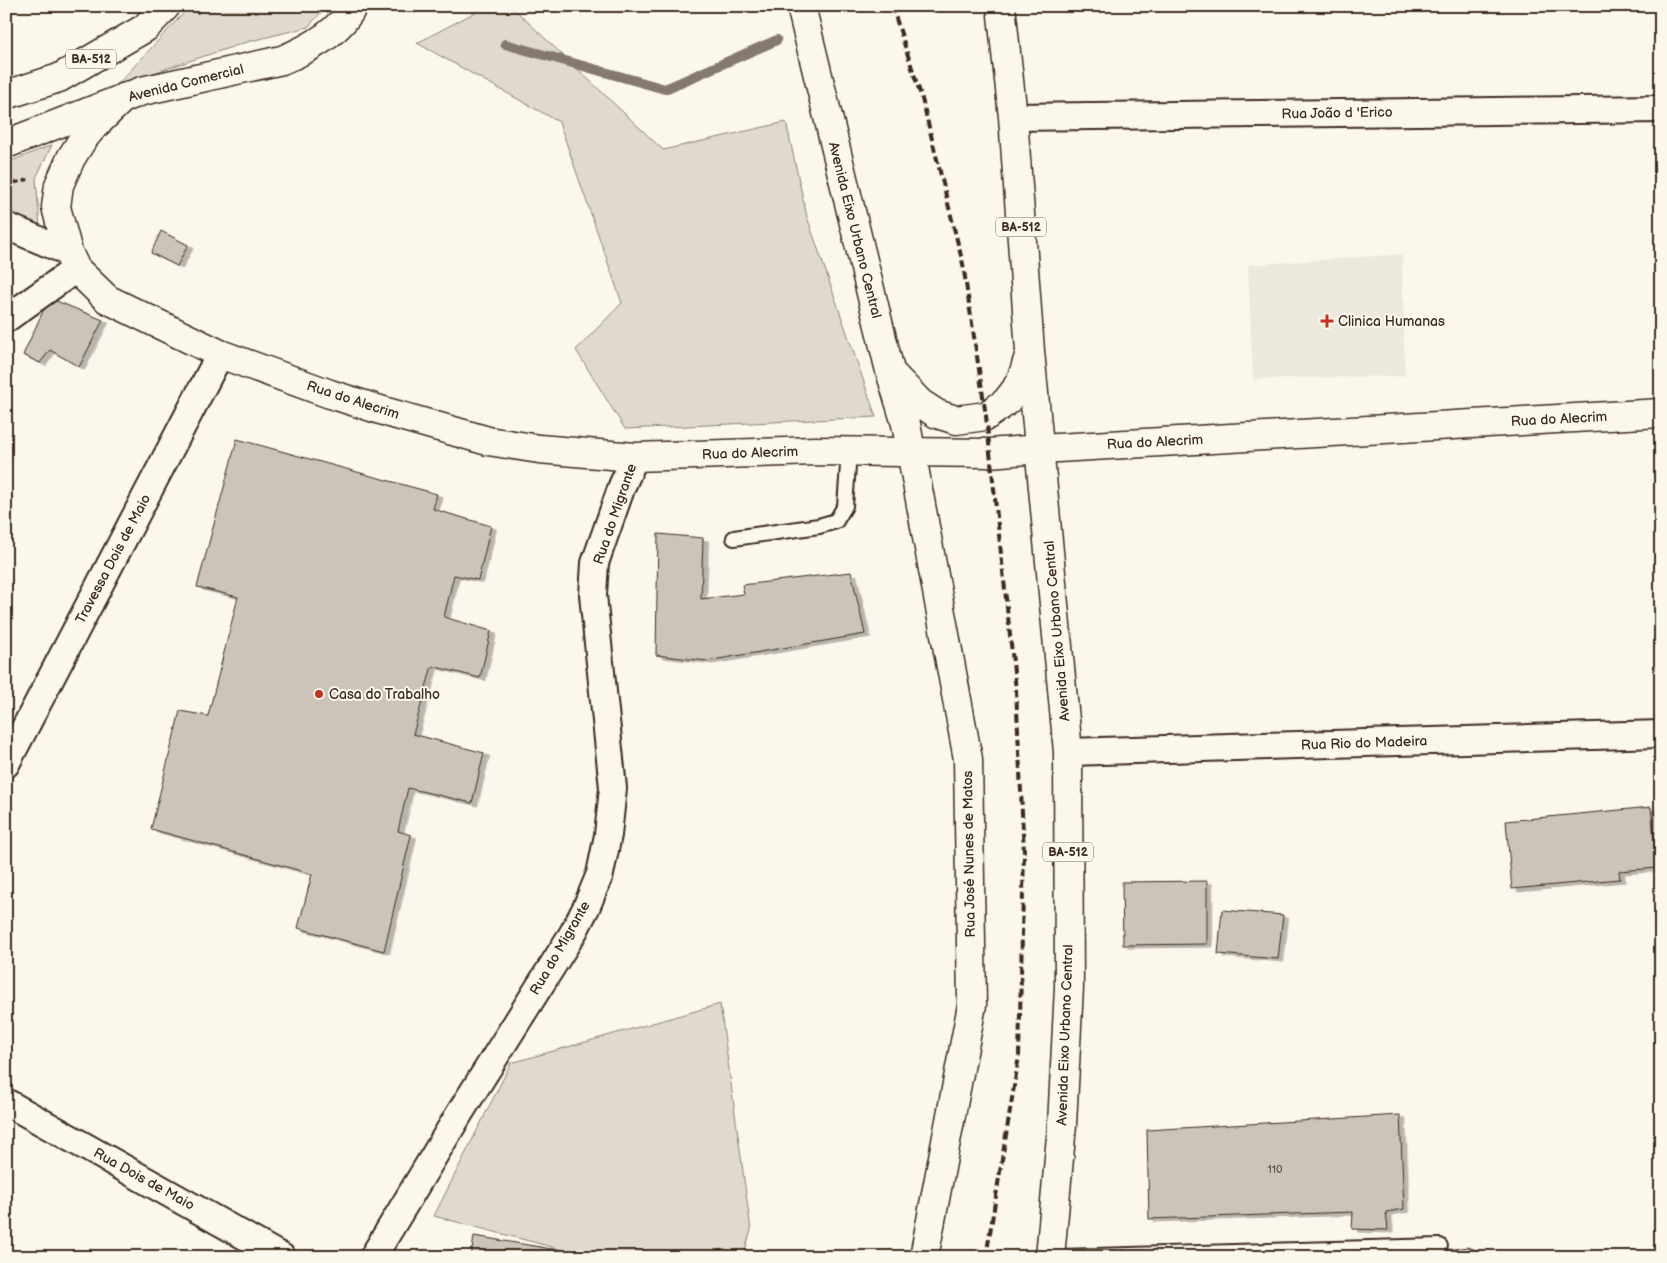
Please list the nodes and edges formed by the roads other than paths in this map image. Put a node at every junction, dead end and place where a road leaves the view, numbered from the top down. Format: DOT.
graph roads {
  1 [pos="166,6"];
  2 [pos="353,6"];
  3 [pos="801,6"];
  4 [pos="1002,6"];
  5 [pos="6,95"];
  6 [pos="123,98"];
  7 [pos="1661,110"];
  8 [pos="1013,117"];
  9 [pos="6,144"];
  10 [pos="6,226"];
  11 [pos="72,261"];
  12 [pos="6,319"];
  13 [pos="1030,351"];
  14 [pos="220,354"];
  15 [pos="890,371"];
  16 [pos="1661,413"];
  17 [pos="1040,448"];
  18 [pos="849,452"];
  19 [pos="912,452"];
  20 [pos="635,457"];
  21 [pos="734,538"];
  22 [pos="1661,734"];
  23 [pos="1068,752"];
  24 [pos="6,764"];
  25 [pos="6,1102"];
  26 [pos="1440,1246"];
  27 [pos="282,1257"];
  28 [pos="373,1257"];
  29 [pos="924,1257"];
  30 [pos="1050,1257"];
  31 [pos="1060,1257"];
  1 -- 5 [label="main road, BA-512"];
  2 -- 6 [label="main road, Avenida Comercial"];
  3 -- 15 [label="main road, Avenida Eixo Urbano Central"];
  4 -- 8 [label="main road, Avenida Eixo Urbano Central / BA-512"];
  6 -- 9 [label="main road, Avenida Comercial"];
  6 -- 11 [label="main road"];
  7 -- 8 [label="street, Rua João d 'Erico"];
  8 -- 13 [label="main road, Avenida Eixo Urbano Central / BA-512"];
  10 -- 11 [label="street"];
  11 -- 12 [label="street"];
  11 -- 14 [label="main road, Rua do Alecrim"];
  13 -- 15 [label="main road"];
  13 -- 17 [label="main road, Avenida Eixo Urbano Central / BA-512"];
  14 -- 20 [label="main road, Rua do Alecrim"];
  14 -- 24 [label="street, Travessa Dois de Maio"];
  15 -- 19 [label="main road, Avenida Eixo Urbano Central"];
  16 -- 17 [label="main road, Rua do Alecrim"];
  17 -- 19 [label="main road, Rua do Alecrim"];
  17 -- 23 [label="main road, Avenida Eixo Urbano Central / BA-512"];
  18 -- 19 [label="main road, Rua do Alecrim"];
  18 -- 20 [label="main road, Rua do Alecrim"];
  18 -- 21 [label="lane"];
  19 -- 29 [label="main road, Rua José Nunes de Matos"];
  20 -- 28 [label="street, Rua do Migrante"];
  22 -- 23 [label="street, Rua Rio do Madeira"];
  23 -- 30 [label="main road, Avenida Eixo Urbano Central / BA-512"];
  25 -- 27 [label="street, Rua Dois de Maio"];
  26 -- 31 [label="lane"];
}
